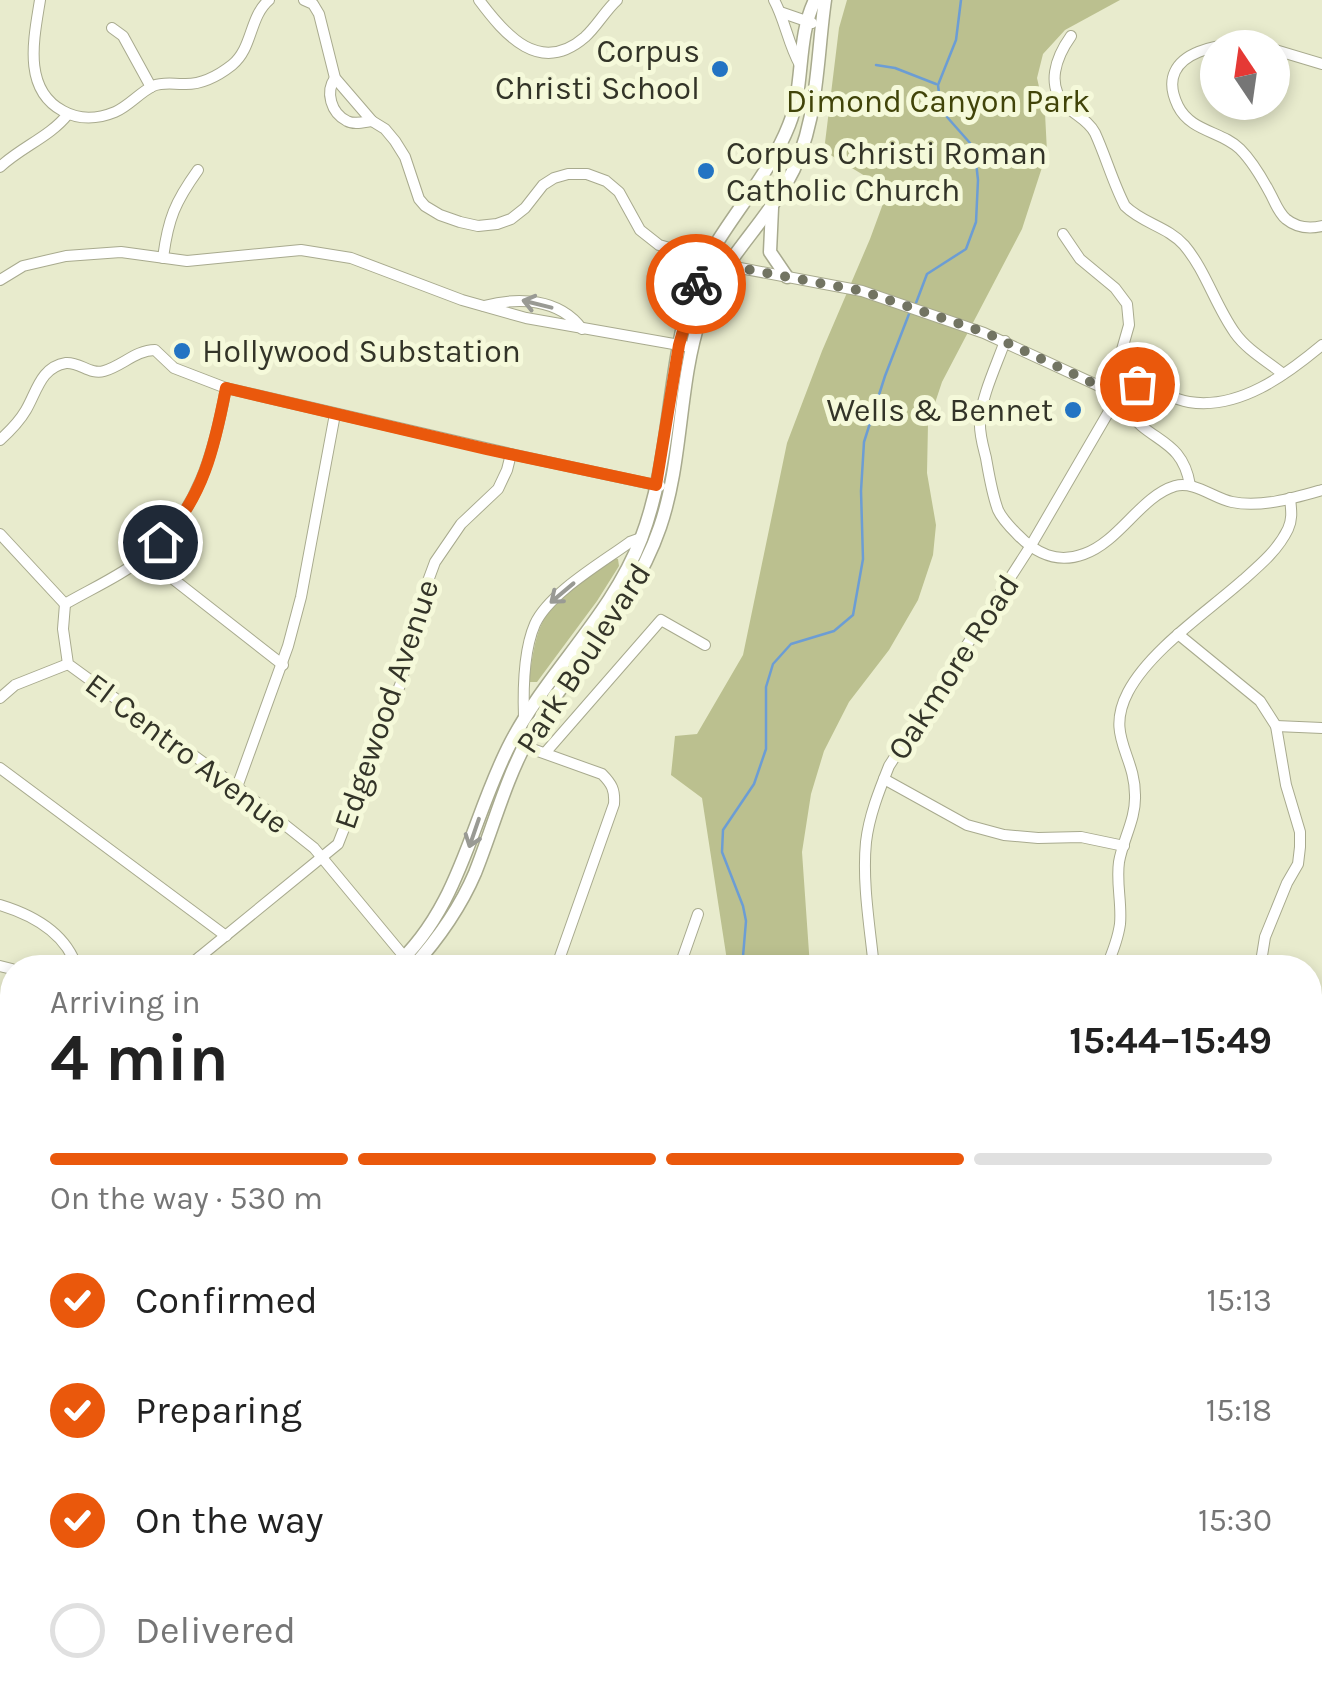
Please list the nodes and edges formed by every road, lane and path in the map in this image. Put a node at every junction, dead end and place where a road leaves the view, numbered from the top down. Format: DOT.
graph roads {
  1 [pos="40,0"];
  2 [pos="269,0"];
  3 [pos="479,0"];
  4 [pos="617,0"];
  5 [pos="774,0"];
  6 [pos="815,0"];
  7 [pos="826,0"];
  8 [pos="311,2"];
  9 [pos="780,12"];
  10 [pos="806,22"];
  11 [pos="822,24"];
  12 [pos="112,28"];
  13 [pos="1071,36"];
  14 [pos="1200,51"];
  15 [pos="1290,54"];
  16 [pos="1322,64"];
  17 [pos="801,66"];
  18 [pos="335,78"];
  19 [pos="150,87"];
  20 [pos="68,114"];
  21 [pos="372,121"];
  22 [pos="0,168"];
  23 [pos="198,170"];
  24 [pos="772,205"];
  25 [pos="1322,226"];
  26 [pos="1062,234"];
  27 [pos="672,248"];
  28 [pos="163,258"];
  29 [pos="708,258"];
  30 [pos="729,264"];
  31 [pos="786,277"];
  32 [pos="0,280"];
  33 [pos="690,299"];
  34 [pos="483,306"];
  35 [pos="583,329"];
  36 [pos="1005,341"];
  37 [pos="1322,345"];
  38 [pos="686,346"];
  39 [pos="1283,374"];
  40 [pos="226,388"];
  41 [pos="1115,388"];
  42 [pos="334,414"];
  43 [pos="0,440"];
  44 [pos="511,454"];
  45 [pos="1190,485"];
  46 [pos="663,486"];
  47 [pos="1322,490"];
  48 [pos="1290,498"];
  49 [pos="0,534"];
  50 [pos="642,538"];
  51 [pos="1030,547"];
  52 [pos="145,557"];
  53 [pos="65,604"];
  54 [pos="1178,634"];
  55 [pos="706,645"];
  56 [pos="68,664"];
  57 [pos="283,665"];
  58 [pos="0,698"];
  59 [pos="524,718"];
  60 [pos="1276,726"];
  61 [pos="1322,728"];
  62 [pos="517,744"];
  63 [pos="545,753"];
  64 [pos="0,768"];
  65 [pos="884,780"];
  66 [pos="237,787"];
  67 [pos="1124,846"];
  68 [pos="321,858"];
  69 [pos="0,905"];
  70 [pos="698,914"];
  71 [pos="226,936"];
  72 [pos="70,955"];
  73 [pos="202,955"];
  74 [pos="403,955"];
  75 [pos="422,955"];
  76 [pos="561,955"];
  77 [pos="684,955"];
  78 [pos="873,955"];
  79 [pos="1111,955"];
  80 [pos="1262,955"];
  1 -- 20 [label="street"];
  2 -- 19 [label="street"];
  3 -- 4 [label="street"];
  5 -- 9 [label="street"];
  6 -- 10 [label="main road, Park Boulevard"];
  7 -- 11 [label="main road, Park Boulevard"];
  8 -- 18 [label="street"];
  9 -- 10 [label="street"];
  9 -- 17 [label="street"];
  10 -- 11 [label="street"];
  10 -- 17 [label="main road, Park Boulevard"];
  11 -- 24 [label="main road, Park Boulevard"];
  12 -- 19 [label="street"];
  13 -- 39 [label="street"];
  14 -- 25 [label="street"];
  15 -- 16 [label="street"];
  17 -- 29 [label="main road, Park Boulevard"];
  18 -- 21 [label="street"];
  18 -- 21 [label="street"];
  19 -- 20 [label="street"];
  20 -- 22 [label="street"];
  21 -- 27 [label="street"];
  23 -- 28 [label="street"];
  24 -- 30 [label="main road, Park Boulevard"];
  24 -- 31 [label="main road"];
  26 -- 41 [label="street, Oakmore Road"];
  27 -- 29 [label="street"];
  27 -- 33 [label="street"];
  28 -- 32 [label="street"];
  28 -- 34 [label="street"];
  29 -- 30 [label="street"];
  29 -- 33 [label="main road, Park Boulevard"];
  30 -- 31 [label="street"];
  30 -- 38 [label="main road, Park Boulevard"];
  31 -- 36 [label="street"];
  33 -- 38 [label="main road, Park Boulevard"];
  34 -- 35 [label="street"];
  35 -- 34 [label="street, one-way"];
  35 -- 38 [label="street"];
  36 -- 41 [label="street"];
  36 -- 51 [label="street"];
  37 -- 39 [label="street"];
  38 -- 46 [label="main road, Park Boulevard"];
  39 -- 41 [label="street"];
  40 -- 42 [label="street"];
  40 -- 43 [label="street"];
  40 -- 52 [label="street"];
  41 -- 45 [label="street"];
  41 -- 51 [label="street, Oakmore Road"];
  42 -- 44 [label="street"];
  42 -- 57 [label="street"];
  44 -- 46 [label="street"];
  44 -- 68 [label="street, Edgewood Avenue"];
  45 -- 48 [label="street"];
  45 -- 51 [label="street"];
  46 -- 50 [label="main road, Park Boulevard"];
  46 -- 62 [label="main road, Park Boulevard"];
  47 -- 48 [label="street"];
  48 -- 54 [label="street"];
  49 -- 53 [label="street"];
  50 -- 59 [label="main road, Park Boulevard"];
  50 -- 59 [label="street, Park Boulevard, one-way"];
  51 -- 65 [label="street, Oakmore Road"];
  52 -- 53 [label="street"];
  52 -- 57 [label="street"];
  53 -- 56 [label="street, El Centro Avenue"];
  54 -- 60 [label="street"];
  54 -- 67 [label="street"];
  55 -- 63 [label="street"];
  56 -- 58 [label="street"];
  56 -- 66 [label="street, El Centro Avenue"];
  57 -- 66 [label="street"];
  59 -- 62 [label="main road, Park Boulevard"];
  60 -- 61 [label="street"];
  60 -- 80 [label="street"];
  62 -- 63 [label="street"];
  62 -- 75 [label="main road, Park Boulevard"];
  63 -- 76 [label="street"];
  64 -- 71 [label="street"];
  65 -- 67 [label="street"];
  65 -- 78 [label="street, Oakmore Road"];
  66 -- 68 [label="street, El Centro Avenue"];
  67 -- 79 [label="street"];
  68 -- 71 [label="street, Edgewood Avenue"];
  68 -- 74 [label="street, El Centro Avenue"];
  69 -- 72 [label="street"];
  70 -- 77 [label="street"];
  71 -- 73 [label="street, Edgewood Avenue"];
}
